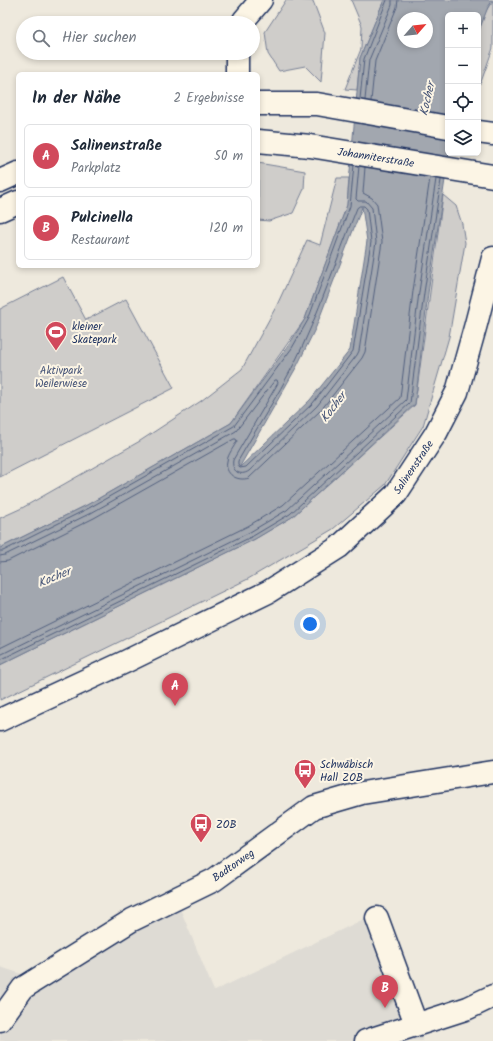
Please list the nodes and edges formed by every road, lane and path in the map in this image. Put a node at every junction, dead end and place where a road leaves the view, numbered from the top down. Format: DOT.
graph roads {
  1 [pos="261,0"];
  2 [pos="247,16"];
  3 [pos="237,60"];
  4 [pos="237,72"];
  5 [pos="260,104"];
  6 [pos="445,126"];
  7 [pos="260,141"];
  8 [pos="16,174"];
  9 [pos="488,175"];
  10 [pos="0,181"];
  11 [pos="16,203"];
  12 [pos="0,210"];
  13 [pos="493,258"];
  14 [pos="0,720"];
  15 [pos="493,772"];
  16 [pos="377,918"];
  17 [pos="493,996"];
  18 [pos="0,1020"];
  19 [pos="416,1024"];
  20 [pos="366,1041"];
  1 -- 2 [label="street"];
  3 -- 4 [label="street"];
  5 -- 6 [label="street"];
  7 -- 9 [label="street, Johanniterstraße"];
  8 -- 10 [label="street"];
  11 -- 12 [label="street"];
  13 -- 14 [label="street, Salinenstraße"];
  15 -- 18 [label="street, Badtorweg"];
  16 -- 19 [label="street"];
  17 -- 19 [label="street"];
  19 -- 20 [label="street"];
}
